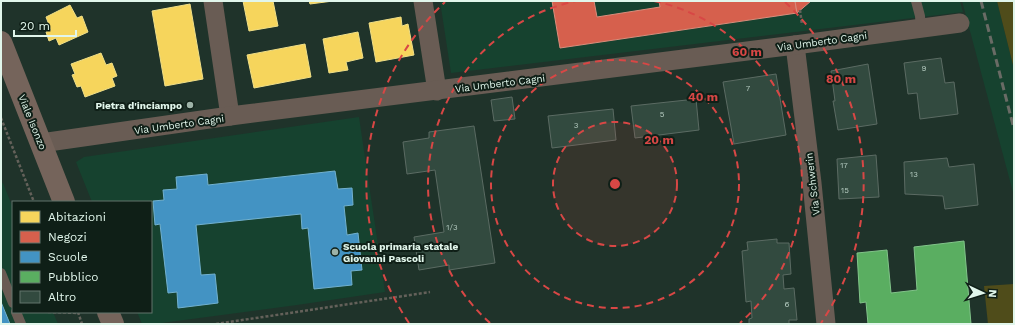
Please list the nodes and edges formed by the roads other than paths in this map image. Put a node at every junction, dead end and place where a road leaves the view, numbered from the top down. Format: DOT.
graph roads {
  1 [pos="213,1"];
  2 [pos="423,1"];
  3 [pos="916,1"];
  4 [pos="960,23"];
  5 [pos="921,28"];
  6 [pos="799,37"];
  7 [pos="1,42"];
  8 [pos="437,91"];
  9 [pos="230,116"];
  10 [pos="41,143"];
  11 [pos="64,201"];
  12 [pos="1,273"];
  13 [pos="12,300"];
  14 [pos="16,313"];
  15 [pos="108,313"];
  16 [pos="21,324"];
  17 [pos="113,324"];
  18 [pos="826,324"];
  1 -- 9 [label="street"];
  2 -- 8 [label="street"];
  3 -- 5 [label="lane"];
  4 -- 5 [label="street, Via Umberto Cagni"];
  5 -- 6 [label="street, Via Umberto Cagni"];
  6 -- 8 [label="street, Via Umberto Cagni"];
  6 -- 18 [label="street, Via Schwerin"];
  7 -- 10 [label="main road, Viale Isonzo"];
  8 -- 9 [label="street, Via Umberto Cagni"];
  9 -- 10 [label="street, Via Umberto Cagni"];
  10 -- 11 [label="main road, Viale Isonzo"];
  12 -- 13 [label="lane"];
  14 -- 16 [label="lane"];
  15 -- 17 [label="main road"];
}
